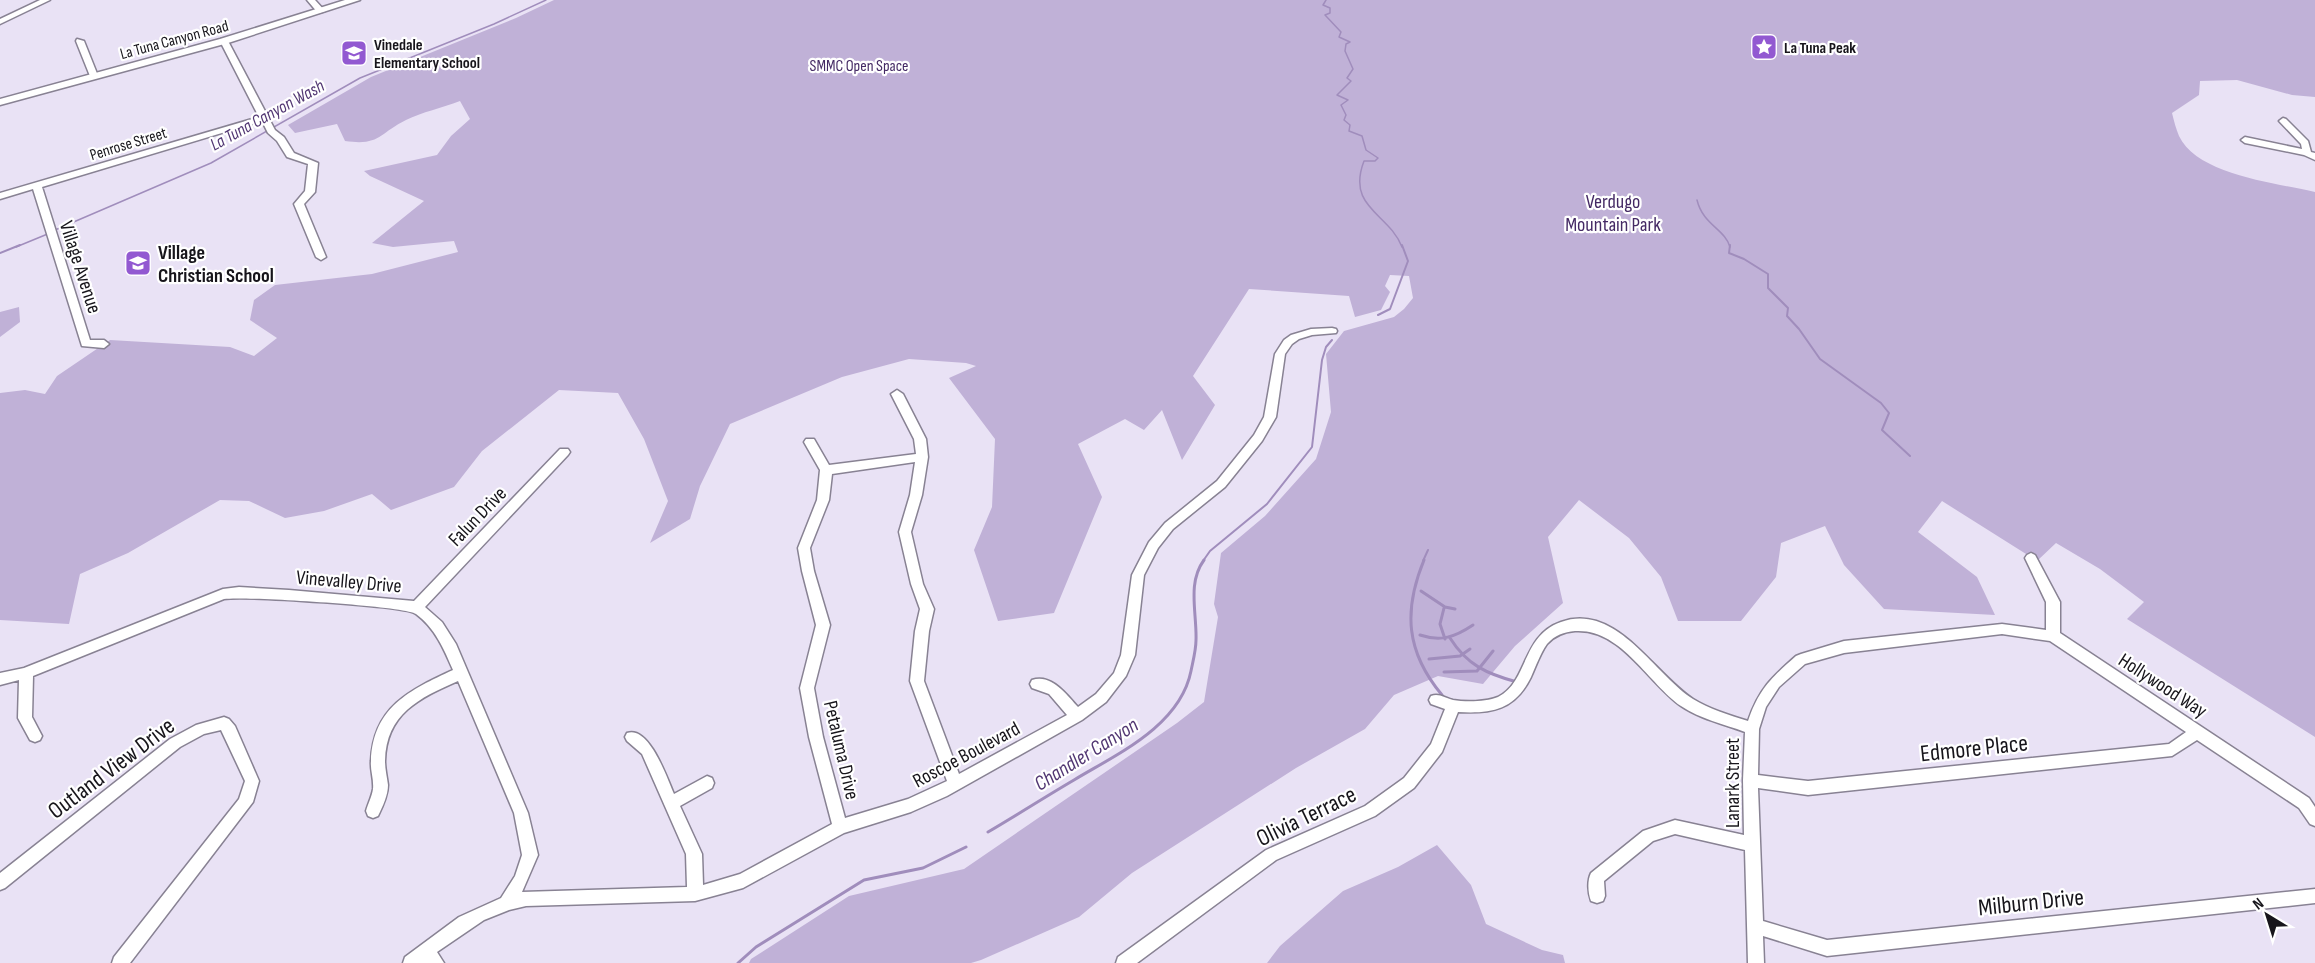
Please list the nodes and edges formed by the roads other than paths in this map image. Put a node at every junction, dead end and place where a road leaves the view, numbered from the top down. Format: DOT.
graph roads {
  1 [pos="46,0"];
  2 [pos="311,0"];
  3 [pos="355,0"];
  4 [pos="321,11"];
  5 [pos="0,22"];
  6 [pos="80,41"];
  7 [pos="224,41"];
  8 [pos="94,76"];
  9 [pos="0,102"];
  10 [pos="264,118"];
  11 [pos="2283,121"];
  12 [pos="2245,140"];
  13 [pos="2311,155"];
  14 [pos="37,186"];
  15 [pos="0,196"];
  16 [pos="321,257"];
  17 [pos="1332,331"];
  18 [pos="104,344"];
  19 [pos="897,394"];
  20 [pos="810,442"];
  21 [pos="564,452"];
  22 [pos="922,458"];
  23 [pos="826,470"];
  24 [pos="2031,558"];
  25 [pos="417,607"];
  26 [pos="2053,636"];
  27 [pos="26,673"];
  28 [pos="461,673"];
  29 [pos="0,679"];
  30 [pos="1037,684"];
  31 [pos="1436,700"];
  32 [pos="1453,707"];
  33 [pos="1077,716"];
  34 [pos="1752,729"];
  35 [pos="2198,732"];
  36 [pos="35,736"];
  37 [pos="632,737"];
  38 [pos="1750,780"];
  39 [pos="707,783"];
  40 [pos="955,784"];
  41 [pos="671,802"];
  42 [pos="373,811"];
  43 [pos="2315,819"];
  44 [pos="840,827"];
  45 [pos="1751,844"];
  46 [pos="0,883"];
  47 [pos="695,894"];
  48 [pos="1597,896"];
  49 [pos="2315,896"];
  50 [pos="507,902"];
  51 [pos="1755,926"];
  52 [pos="431,957"];
  53 [pos="120,963"];
  54 [pos="411,963"];
  55 [pos="1124,963"];
  56 [pos="1756,963"];
  1 -- 5 [label="street"];
  2 -- 4 [label="street"];
  3 -- 4 [label="main road, La Tuna Canyon Road"];
  4 -- 7 [label="main road, La Tuna Canyon Road"];
  6 -- 8 [label="street"];
  7 -- 8 [label="main road, La Tuna Canyon Road"];
  7 -- 10 [label="street"];
  8 -- 9 [label="main road, La Tuna Canyon Road"];
  10 -- 14 [label="street, Penrose Street"];
  10 -- 16 [label="street"];
  11 -- 13 [label="street"];
  12 -- 13 [label="street"];
  14 -- 15 [label="street, Penrose Street"];
  14 -- 18 [label="street, Village Avenue"];
  17 -- 33 [label="street, Roscoe Boulevard"];
  19 -- 22 [label="street"];
  20 -- 23 [label="street"];
  21 -- 25 [label="street, Falun Drive"];
  22 -- 23 [label="street"];
  22 -- 40 [label="street"];
  23 -- 44 [label="street, Petaluma Drive"];
  24 -- 26 [label="street"];
  25 -- 27 [label="street, Vinevalley Drive"];
  25 -- 28 [label="street, Vinevalley Drive"];
  26 -- 34 [label="street, Lanark Street"];
  26 -- 35 [label="street, Hollywood Way"];
  27 -- 29 [label="street, Vinevalley Drive"];
  27 -- 36 [label="street"];
  28 -- 42 [label="street"];
  28 -- 50 [label="street, Vinevalley Drive"];
  30 -- 33 [label="street"];
  31 -- 32 [label="street"];
  32 -- 34 [label="street"];
  32 -- 55 [label="street, Olivia Terrace"];
  33 -- 40 [label="street, Roscoe Boulevard"];
  34 -- 38 [label="street, Lanark Street"];
  35 -- 38 [label="street, Edmore Place"];
  35 -- 43 [label="street, Hollywood Way"];
  37 -- 41 [label="street"];
  38 -- 45 [label="street, Lanark Street"];
  39 -- 41 [label="street"];
  40 -- 44 [label="street, Roscoe Boulevard"];
  41 -- 47 [label="street"];
  44 -- 47 [label="street, Roscoe Boulevard"];
  45 -- 48 [label="street"];
  45 -- 51 [label="street, Lanark Street"];
  46 -- 53 [label="street, Outland View Drive"];
  47 -- 50 [label="street, Roscoe Boulevard"];
  49 -- 51 [label="street, Milburn Drive"];
  50 -- 52 [label="street, Roscoe Boulevard"];
  51 -- 56 [label="street, Lanark Street"];
  52 -- 54 [label="street, Roscoe Boulevard"];
}
